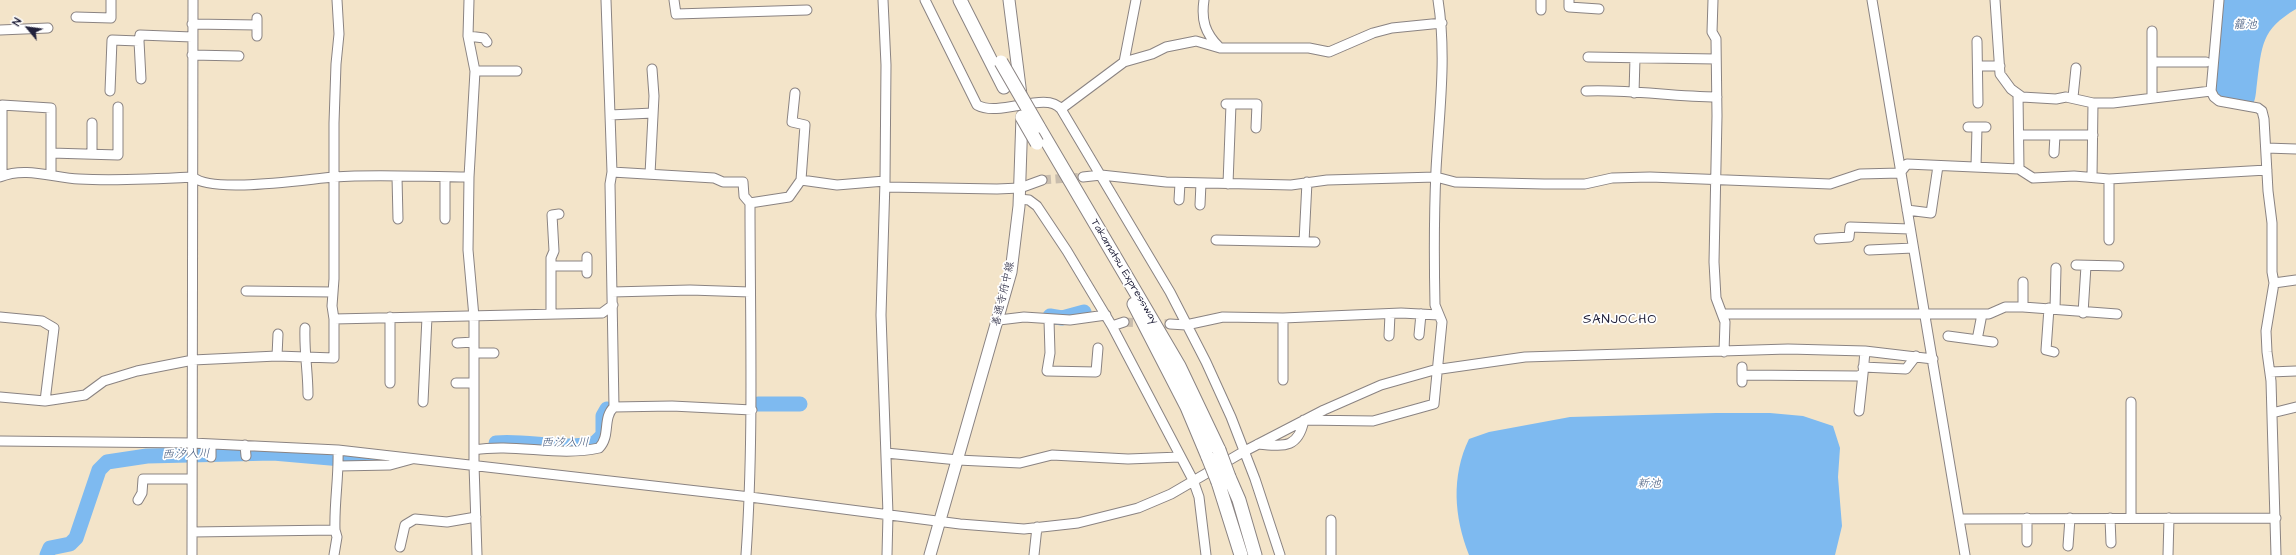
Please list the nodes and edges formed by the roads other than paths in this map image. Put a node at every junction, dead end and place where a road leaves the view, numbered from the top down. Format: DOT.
graph roads {
  1 [pos="111,0"];
  2 [pos="193,0"];
  3 [pos="337,0"];
  4 [pos="469,0"];
  5 [pos="606,0"];
  6 [pos="674,0"];
  7 [pos="883,0"];
  8 [pos="925,0"];
  9 [pos="960,0"];
  10 [pos="970,0"];
  11 [pos="1009,0"];
  12 [pos="1136,0"];
  13 [pos="1204,0"];
  14 [pos="1438,0"];
  15 [pos="1540,0"];
  16 [pos="1569,0"];
  17 [pos="1713,0"];
  18 [pos="1872,0"];
  19 [pos="1995,0"];
  20 [pos="2219,0"];
  21 [pos="1600,9"];
  22 [pos="807,10"];
  23 [pos="1541,10"];
  24 [pos="76,17"];
  25 [pos="1442,23"];
  26 [pos="192,24"];
  27 [pos="48,28"];
  28 [pos="0,30"];
  29 [pos="2152,31"];
  30 [pos="257,36"];
  31 [pos="468,36"];
  32 [pos="192,37"];
  33 [pos="139,40"];
  34 [pos="1977,41"];
  35 [pos="487,42"];
  36 [pos="1220,48"];
  37 [pos="192,55"];
  38 [pos="240,56"];
  39 [pos="1588,57"];
  40 [pos="1635,58"];
  41 [pos="1716,59"];
  42 [pos="1124,62"];
  43 [pos="2152,62"];
  44 [pos="2206,62"];
  45 [pos="1978,66"];
  46 [pos="2000,66"];
  47 [pos="2076,68"];
  48 [pos="652,69"];
  49 [pos="475,71"];
  50 [pos="517,71"];
  51 [pos="141,79"];
  52 [pos="110,91"];
  53 [pos="1586,91"];
  54 [pos="2211,91"];
  55 [pos="1634,92"];
  56 [pos="795,93"];
  57 [pos="2018,94"];
  58 [pos="1717,97"];
  59 [pos="2073,97"];
  60 [pos="2152,98"];
  61 [pos="1978,103"];
  62 [pos="2093,103"];
  63 [pos="1021,106"];
  64 [pos="118,107"];
  65 [pos="1061,109"];
  66 [pos="653,113"];
  67 [pos="610,115"];
  68 [pos="92,123"];
  69 [pos="1977,127"];
  70 [pos="1256,128"];
  71 [pos="2018,135"];
  72 [pos="2054,135"];
  73 [pos="2092,135"];
  74 [pos="2266,148"];
  75 [pos="2296,149"];
  76 [pos="51,153"];
  77 [pos="2054,153"];
  78 [pos="92,154"];
  79 [pos="1938,166"];
  80 [pos="1976,168"];
  81 [pos="2019,169"];
  82 [pos="2266,170"];
  83 [pos="612,172"];
  84 [pos="1900,172"];
  85 [pos="50,174"];
  86 [pos="650,174"];
  87 [pos="1,176"];
  88 [pos="1101,176"];
  89 [pos="193,177"];
  90 [pos="334,177"];
  91 [pos="397,177"];
  92 [pos="445,177"];
  93 [pos="469,177"];
  94 [pos="1083,177"];
  95 [pos="1436,177"];
  96 [pos="2092,177"];
  97 [pos="1717,179"];
  98 [pos="2109,179"];
  99 [pos="801,180"];
  100 [pos="1042,180"];
  101 [pos="1307,182"];
  102 [pos="1180,183"];
  103 [pos="1201,183"];
  104 [pos="885,184"];
  105 [pos="1228,184"];
  106 [pos="1019,193"];
  107 [pos="1179,200"];
  108 [pos="750,203"];
  109 [pos="1200,205"];
  110 [pos="1907,210"];
  111 [pos="558,214"];
  112 [pos="398,219"];
  113 [pos="445,219"];
  114 [pos="1910,229"];
  115 [pos="1819,239"];
  116 [pos="1216,240"];
  117 [pos="2109,240"];
  118 [pos="1304,242"];
  119 [pos="1315,242"];
  120 [pos="1914,248"];
  121 [pos="1868,250"];
  122 [pos="587,265"];
  123 [pos="551,266"];
  124 [pos="2076,266"];
  125 [pos="2086,266"];
  126 [pos="2119,266"];
  127 [pos="2056,268"];
  128 [pos="2296,280"];
  129 [pos="2023,282"];
  130 [pos="2274,283"];
  131 [pos="246,291"];
  132 [pos="333,292"];
  133 [pos="612,292"];
  134 [pos="750,292"];
  135 [pos="613,305"];
  136 [pos="2023,307"];
  137 [pos="2052,309"];
  138 [pos="551,313"];
  139 [pos="2083,313"];
  140 [pos="1390,314"];
  141 [pos="1421,314"];
  142 [pos="1723,314"];
  143 [pos="1925,314"];
  144 [pos="1982,314"];
  145 [pos="2117,314"];
  146 [pos="1440,315"];
  147 [pos="1106,316"];
  148 [pos="0,317"];
  149 [pos="390,317"];
  150 [pos="427,317"];
  151 [pos="474,317"];
  152 [pos="1283,318"];
  153 [pos="334,319"];
  154 [pos="999,320"];
  155 [pos="1049,320"];
  156 [pos="1124,322"];
  157 [pos="1170,324"];
  158 [pos="1186,325"];
  159 [pos="1112,326"];
  160 [pos="305,328"];
  161 [pos="278,334"];
  162 [pos="1419,335"];
  163 [pos="1389,336"];
  164 [pos="1948,336"];
  165 [pos="1977,340"];
  166 [pos="474,342"];
  167 [pos="1993,342"];
  168 [pos="457,343"];
  169 [pos="1098,348"];
  170 [pos="1865,351"];
  171 [pos="1724,352"];
  172 [pos="2054,352"];
  173 [pos="474,353"];
  174 [pos="494,353"];
  175 [pos="277,356"];
  176 [pos="1916,356"];
  177 [pos="304,357"];
  178 [pos="1933,359"];
  179 [pos="193,360"];
  180 [pos="1437,369"];
  181 [pos="1863,371"];
  182 [pos="2296,371"];
  183 [pos="2270,372"];
  184 [pos="1742,375"];
  185 [pos="1283,380"];
  186 [pos="390,383"];
  187 [pos="456,383"];
  188 [pos="474,383"];
  189 [pos="308,394"];
  190 [pos="0,397"];
  191 [pos="45,401"];
  192 [pos="423,402"];
  193 [pos="2132,402"];
  194 [pos="614,407"];
  195 [pos="2296,407"];
  196 [pos="752,410"];
  197 [pos="1860,411"];
  198 [pos="2272,413"];
  199 [pos="1304,420"];
  200 [pos="0,441"];
  201 [pos="1258,444"];
  202 [pos="474,450"];
  203 [pos="191,451"];
  204 [pos="1243,452"];
  205 [pos="886,453"];
  206 [pos="1213,454"];
  207 [pos="417,457"];
  208 [pos="1180,457"];
  209 [pos="338,458"];
  210 [pos="958,460"];
  211 [pos="474,464"];
  212 [pos="191,479"];
  213 [pos="1224,479"];
  214 [pos="1193,480"];
  215 [pos="750,497"];
  216 [pos="138,500"];
  217 [pos="888,514"];
  218 [pos="476,516"];
  219 [pos="2027,518"];
  220 [pos="2070,518"];
  221 [pos="2110,518"];
  222 [pos="2131,518"];
  223 [pos="2169,518"];
  224 [pos="2276,518"];
  225 [pos="1959,519"];
  226 [pos="940,520"];
  227 [pos="1331,520"];
  228 [pos="1037,527"];
  229 [pos="335,530"];
  230 [pos="192,532"];
  231 [pos="2027,542"];
  232 [pos="2111,543"];
  233 [pos="2068,546"];
  234 [pos="400,547"];
  235 [pos="192,555"];
  236 [pos="334,555"];
  237 [pos="477,555"];
  238 [pos="746,555"];
  239 [pos="887,555"];
  240 [pos="930,555"];
  241 [pos="1034,555"];
  242 [pos="1206,555"];
  243 [pos="1241,555"];
  244 [pos="1255,555"];
  245 [pos="1280,555"];
  246 [pos="1331,555"];
  247 [pos="1965,555"];
  248 [pos="2168,555"];
  249 [pos="2276,555"];
  1 -- 24 [label="street"];
  2 -- 26 [label="street"];
  3 -- 90 [label="street"];
  4 -- 31 [label="street"];
  5 -- 67 [label="street"];
  6 -- 22 [label="street"];
  7 -- 104 [label="street"];
  8 -- 63 [label="street"];
  9 -- 206 [label="highway, Takamatsu Expressway, bridge"];
  10 -- 206 [label="highway, Takamatsu Expressway, bridge"];
  11 -- 63 [label="main road, 善通寺府中線"];
  12 -- 42 [label="street"];
  13 -- 36 [label="street"];
  14 -- 25 [label="street"];
  15 -- 23 [label="street"];
  16 -- 21 [label="street"];
  17 -- 41 [label="street"];
  18 -- 84 [label="street"];
  19 -- 46 [label="street"];
  20 -- 54 [label="street"];
  25 -- 36 [label="street"];
  25 -- 95 [label="street"];
  26 -- 30 [label="street"];
  26 -- 32 [label="street"];
  27 -- 28 [label="street"];
  29 -- 43 [label="street"];
  31 -- 35 [label="street"];
  31 -- 49 [label="street"];
  32 -- 33 [label="street"];
  32 -- 37 [label="street"];
  33 -- 51 [label="street"];
  33 -- 52 [label="street"];
  34 -- 45 [label="street"];
  36 -- 42 [label="street"];
  37 -- 38 [label="street"];
  37 -- 89 [label="street"];
  39 -- 40 [label="street"];
  40 -- 41 [label="street"];
  40 -- 55 [label="street"];
  41 -- 58 [label="street"];
  42 -- 65 [label="street"];
  43 -- 44 [label="street"];
  43 -- 60 [label="street"];
  45 -- 46 [label="street"];
  45 -- 61 [label="street"];
  46 -- 57 [label="street"];
  47 -- 59 [label="street"];
  48 -- 66 [label="street"];
  49 -- 50 [label="street"];
  49 -- 93 [label="street"];
  53 -- 55 [label="street"];
  54 -- 60 [label="street"];
  54 -- 74 [label="street"];
  55 -- 58 [label="street"];
  56 -- 99 [label="street"];
  57 -- 59 [label="street"];
  57 -- 71 [label="street"];
  58 -- 97 [label="street"];
  59 -- 62 [label="street"];
  60 -- 62 [label="street"];
  62 -- 73 [label="street"];
  63 -- 65 [label="street"];
  63 -- 106 [label="main road, 善通寺府中線"];
  64 -- 78 [label="street"];
  65 -- 88 [label="street"];
  66 -- 67 [label="street"];
  66 -- 86 [label="street"];
  67 -- 83 [label="street"];
  68 -- 78 [label="street"];
  69 -- 80 [label="street"];
  70 -- 105 [label="street"];
  71 -- 72 [label="street"];
  71 -- 81 [label="street"];
  72 -- 73 [label="street"];
  72 -- 77 [label="street"];
  73 -- 96 [label="street"];
  74 -- 75 [label="street"];
  74 -- 82 [label="street"];
  76 -- 78 [label="street"];
  76 -- 85 [label="street"];
  76 -- 87 [label="street"];
  79 -- 80 [label="street"];
  79 -- 84 [label="street"];
  79 -- 110 [label="street"];
  80 -- 81 [label="street"];
  81 -- 96 [label="street"];
  82 -- 98 [label="street"];
  82 -- 130 [label="street"];
  83 -- 86 [label="street"];
  83 -- 133 [label="street"];
  84 -- 97 [label="street"];
  84 -- 110 [label="street"];
  85 -- 87 [label="street"];
  85 -- 89 [label="street"];
  86 -- 108 [label="street"];
  88 -- 94 [label="street"];
  88 -- 102 [label="street"];
  88 -- 158 [label="street"];
  89 -- 90 [label="street"];
  89 -- 179 [label="street"];
  90 -- 91 [label="street"];
  90 -- 132 [label="street"];
  91 -- 92 [label="street"];
  91 -- 112 [label="street"];
  92 -- 93 [label="street"];
  92 -- 113 [label="street"];
  93 -- 151 [label="street"];
  95 -- 97 [label="street"];
  95 -- 101 [label="street"];
  95 -- 146 [label="street"];
  96 -- 98 [label="street"];
  97 -- 142 [label="street"];
  98 -- 117 [label="street"];
  99 -- 104 [label="street"];
  99 -- 108 [label="street"];
  100 -- 106 [label="street"];
  101 -- 105 [label="street"];
  101 -- 118 [label="street"];
  102 -- 103 [label="street"];
  102 -- 107 [label="street"];
  103 -- 105 [label="street"];
  103 -- 109 [label="street"];
  104 -- 106 [label="street"];
  104 -- 205 [label="street"];
  106 -- 147 [label="street"];
  106 -- 154 [label="main road, 善通寺府中線"];
  108 -- 134 [label="street"];
  110 -- 114 [label="street"];
  111 -- 123 [label="street"];
  114 -- 115 [label="street"];
  114 -- 120 [label="street"];
  116 -- 118 [label="street"];
  118 -- 119 [label="street"];
  120 -- 121 [label="street"];
  120 -- 143 [label="street"];
  122 -- 123 [label="street"];
  123 -- 138 [label="street"];
  124 -- 125 [label="street"];
  125 -- 126 [label="street"];
  125 -- 139 [label="street"];
  127 -- 137 [label="street"];
  128 -- 130 [label="street"];
  129 -- 136 [label="street"];
  130 -- 183 [label="street"];
  131 -- 132 [label="street"];
  132 -- 153 [label="street"];
  133 -- 134 [label="street"];
  133 -- 135 [label="street"];
  134 -- 196 [label="street"];
  135 -- 138 [label="street"];
  135 -- 194 [label="street"];
  136 -- 137 [label="street"];
  136 -- 144 [label="street"];
  137 -- 139 [label="street"];
  137 -- 172 [label="street"];
  138 -- 151 [label="street"];
  139 -- 145 [label="street"];
  140 -- 141 [label="street"];
  140 -- 152 [label="street"];
  140 -- 163 [label="street"];
  141 -- 146 [label="street"];
  141 -- 162 [label="street"];
  142 -- 143 [label="street"];
  142 -- 171 [label="street"];
  143 -- 144 [label="street"];
  143 -- 178 [label="street"];
  144 -- 165 [label="street"];
  146 -- 180 [label="street"];
  147 -- 155 [label="street"];
  147 -- 159 [label="street"];
  148 -- 191 [label="street"];
  149 -- 150 [label="street"];
  149 -- 153 [label="street"];
  149 -- 186 [label="street"];
  150 -- 151 [label="street"];
  150 -- 192 [label="street"];
  151 -- 166 [label="street"];
  152 -- 158 [label="street"];
  152 -- 185 [label="street"];
  153 -- 177 [label="street"];
  154 -- 155 [label="street"];
  154 -- 210 [label="main road, 善通寺府中線"];
  155 -- 169 [label="street"];
  156 -- 159 [label="street"];
  157 -- 158 [label="street"];
  158 -- 204 [label="street"];
  159 -- 208 [label="street"];
  160 -- 177 [label="street"];
  161 -- 175 [label="street"];
  164 -- 165 [label="street"];
  165 -- 167 [label="street"];
  166 -- 168 [label="street"];
  166 -- 173 [label="street"];
  170 -- 171 [label="street"];
  170 -- 176 [label="street"];
  170 -- 181 [label="street"];
  171 -- 180 [label="street"];
  173 -- 174 [label="street"];
  173 -- 188 [label="street"];
  175 -- 177 [label="street"];
  175 -- 179 [label="street"];
  176 -- 178 [label="street"];
  176 -- 181 [label="street"];
  177 -- 189 [label="street"];
  178 -- 225 [label="street"];
  179 -- 191 [label="street"];
  179 -- 203 [label="street"];
  180 -- 199 [label="street"];
  180 -- 199 [label="street"];
  181 -- 184 [label="street"];
  181 -- 197 [label="street"];
  182 -- 183 [label="street"];
  183 -- 198 [label="street"];
  187 -- 188 [label="street"];
  188 -- 202 [label="street"];
  190 -- 191 [label="street"];
  193 -- 222 [label="street"];
  194 -- 196 [label="street"];
  194 -- 202 [label="street"];
  195 -- 198 [label="street"];
  196 -- 215 [label="street"];
  198 -- 224 [label="street"];
  199 -- 201 [label="street"];
  199 -- 201 [label="street"];
  200 -- 203 [label="street"];
  201 -- 204 [label="street"];
  202 -- 211 [label="street"];
  203 -- 209 [label="street"];
  203 -- 212 [label="street"];
  204 -- 214 [label="street"];
  204 -- 245 [label="street"];
  205 -- 210 [label="street"];
  205 -- 217 [label="street"];
  206 -- 213 [label="highway, Takamatsu Expressway, bridge"];
  207 -- 209 [label="street"];
  207 -- 209 [label="street"];
  207 -- 211 [label="street"];
  208 -- 210 [label="street"];
  208 -- 214 [label="street"];
  209 -- 229 [label="street"];
  210 -- 226 [label="main road, 善通寺府中線"];
  211 -- 215 [label="street"];
  211 -- 218 [label="street"];
  212 -- 216 [label="street"];
  212 -- 230 [label="street"];
  213 -- 243 [label="highway, Takamatsu Expressway"];
  213 -- 244 [label="highway, Takamatsu Expressway"];
  214 -- 228 [label="street"];
  214 -- 242 [label="street"];
  215 -- 217 [label="street"];
  215 -- 238 [label="street"];
  217 -- 226 [label="street"];
  217 -- 239 [label="street"];
  218 -- 234 [label="street"];
  218 -- 237 [label="street"];
  219 -- 220 [label="street"];
  219 -- 225 [label="street"];
  219 -- 231 [label="street"];
  220 -- 221 [label="street"];
  220 -- 233 [label="street"];
  221 -- 222 [label="street"];
  221 -- 232 [label="street"];
  222 -- 223 [label="street"];
  223 -- 224 [label="street"];
  223 -- 248 [label="street"];
  224 -- 249 [label="street"];
  225 -- 247 [label="street"];
  226 -- 228 [label="street"];
  226 -- 240 [label="main road, 善通寺府中線"];
  227 -- 246 [label="street"];
  228 -- 241 [label="street"];
  229 -- 230 [label="street"];
  229 -- 236 [label="street"];
  230 -- 235 [label="street"];
}
